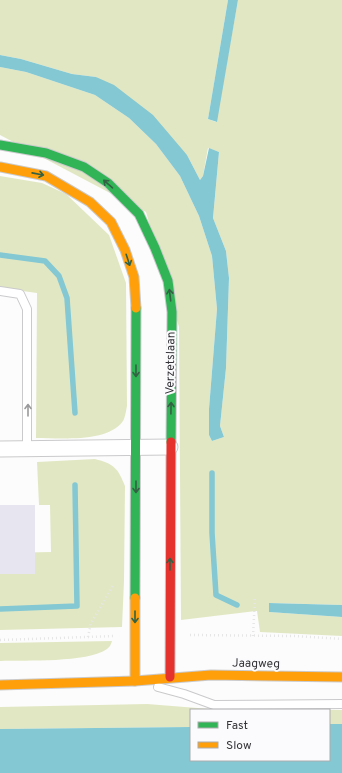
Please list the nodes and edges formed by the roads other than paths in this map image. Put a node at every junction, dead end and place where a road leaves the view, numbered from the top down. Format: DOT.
graph roads {
  1 [pos="0,145"];
  2 [pos="0,167"];
  3 [pos="0,291"];
  4 [pos="170,447"];
  5 [pos="136,448"];
  6 [pos="0,449"];
  7 [pos="27,449"];
  8 [pos="342,677"];
  9 [pos="170,678"];
  10 [pos="135,681"];
  11 [pos="0,685"];
  12 [pos="184,694"];
  13 [pos="342,704"];
  4 -- 1 [label="main road, Verzetslaan, one-way"];
  2 -- 5 [label="main road, one-way"];
  7 -- 3 [label="lane, one-way"];
  4 -- 5 [label="street"];
  9 -- 4 [label="main road, Verzetslaan, one-way"];
  5 -- 7 [label="street"];
  5 -- 10 [label="main road, one-way"];
  6 -- 7 [label="street"];
  8 -- 9 [label="main road, Jaagweg"];
  9 -- 10 [label="main road, Jaagweg"];
  9 -- 12 [label="lane, Jaagweg"];
  10 -- 11 [label="main road, Jaagweg"];
  10 -- 12 [label="lane, Jaagweg"];
  12 -- 13 [label="lane, Jaagweg"];
}
